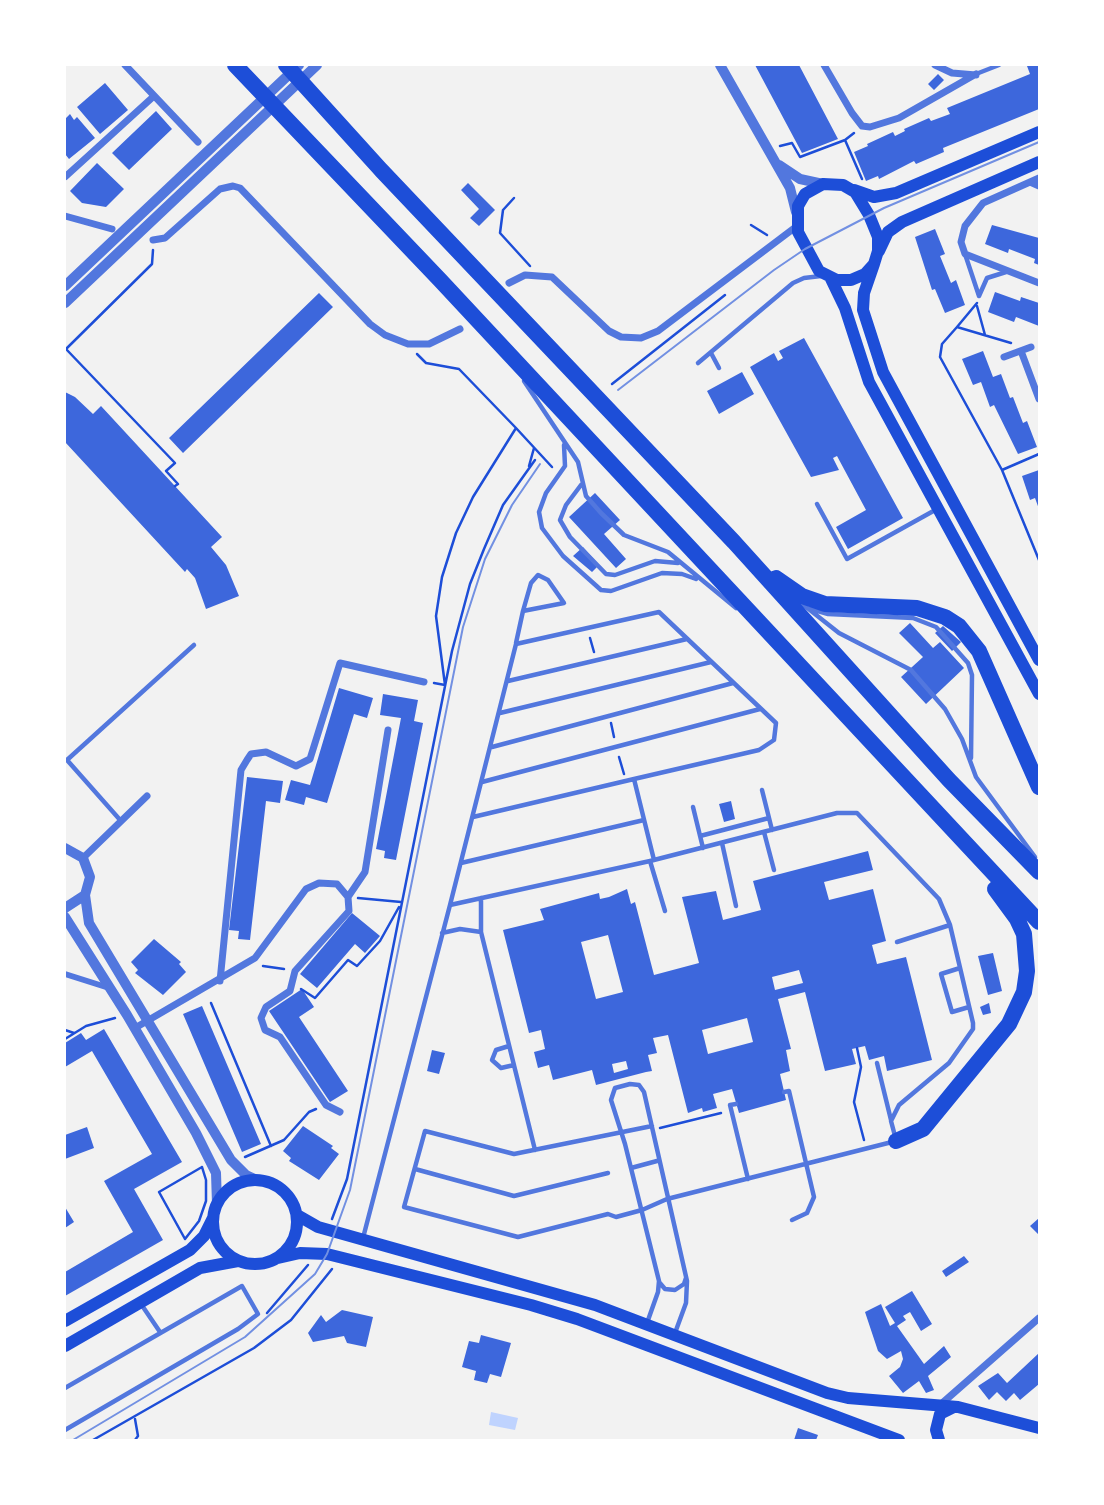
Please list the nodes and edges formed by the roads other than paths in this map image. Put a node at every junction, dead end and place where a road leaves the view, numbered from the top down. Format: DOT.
graph roads {
  1 [pos="125,65"];
  2 [pos="286,65"];
  3 [pos="299,65"];
  4 [pos="317,65"];
  5 [pos="720,65"];
  6 [pos="824,65"];
  7 [pos="936,65"];
  8 [pos="999,65"];
  9 [pos="238,68"];
  10 [pos="976,75"];
  11 [pos="154,96"];
  12 [pos="1039,132"];
  13 [pos="198,142"];
  14 [pos="1039,162"];
  15 [pos="776,163"];
  16 [pos="65,177"];
  17 [pos="1039,178"];
  18 [pos="1030,182"];
  19 [pos="823,184"];
  20 [pos="1039,186"];
  21 [pos="849,187"];
  22 [pos="796,212"];
  23 [pos="65,216"];
  24 [pos="797,226"];
  25 [pos="112,229"];
  26 [pos="153,240"];
  27 [pos="878,251"];
  28 [pos="965,254"];
  29 [pos="874,264"];
  30 [pos="1007,271"];
  31 [pos="828,277"];
  32 [pos="509,283"];
  33 [pos="1039,283"];
  34 [pos="65,285"];
  35 [pos="75,294"];
  36 [pos="65,303"];
  37 [pos="460,329"];
  38 [pos="492,336"];
  39 [pos="1031,346"];
  40 [pos="1021,351"];
  41 [pos="711,353"];
  42 [pos="1004,357"];
  43 [pos="698,363"];
  44 [pos="719,368"];
  45 [pos="1039,399"];
  46 [pos="564,441"];
  47 [pos="582,485"];
  48 [pos="817,505"];
  49 [pos="938,508"];
  50 [pos="734,542"];
  51 [pos="680,564"];
  52 [pos="778,581"];
  53 [pos="704,583"];
  54 [pos="807,608"];
  55 [pos="523,611"];
  56 [pos="767,633"];
  57 [pos="687,639"];
  58 [pos="516,644"];
  59 [pos="194,645"];
  60 [pos="1039,660"];
  61 [pos="712,662"];
  62 [pos="424,681"];
  63 [pos="508,681"];
  64 [pos="733,683"];
  65 [pos="995,686"];
  66 [pos="1039,694"];
  67 [pos="761,709"];
  68 [pos="500,713"];
  69 [pos="388,730"];
  70 [pos="491,748"];
  71 [pos="971,762"];
  72 [pos="1039,764"];
  73 [pos="634,779"];
  74 [pos="482,782"];
  75 [pos="1039,787"];
  76 [pos="762,790"];
  77 [pos="147,796"];
  78 [pos="922,800"];
  79 [pos="693,807"];
  80 [pos="473,817"];
  81 [pos="769,818"];
  82 [pos="644,820"];
  83 [pos="121,821"];
  84 [pos="772,830"];
  85 [pos="764,832"];
  86 [pos="700,836"];
  87 [pos="722,843"];
  88 [pos="65,848"];
  89 [pos="703,848"];
  90 [pos="83,858"];
  91 [pos="652,861"];
  92 [pos="461,863"];
  93 [pos="1039,863"];
  94 [pos="774,870"];
  95 [pos="1039,872"];
  96 [pos="85,895"];
  97 [pos="348,897"];
  98 [pos="481,898"];
  99 [pos="450,905"];
  100 [pos="736,905"];
  101 [pos="65,908"];
  102 [pos="665,911"];
  103 [pos="65,917"];
  104 [pos="1039,922"];
  105 [pos="950,925"];
  106 [pos="481,932"];
  107 [pos="442,933"];
  108 [pos="897,942"];
  109 [pos="960,968"];
  110 [pos="65,974"];
  111 [pos="220,981"];
  112 [pos="112,991"];
  113 [pos="970,1007"];
  114 [pos="149,1020"];
  115 [pos="135,1028"];
  116 [pos="509,1046"];
  117 [pos="877,1063"];
  118 [pos="514,1065"];
  119 [pos="784,1092"];
  120 [pos="736,1104"];
  121 [pos="340,1112"];
  122 [pos="891,1121"];
  123 [pos="652,1126"];
  124 [pos="619,1134"];
  125 [pos="896,1141"];
  126 [pos="535,1150"];
  127 [pos="658,1161"];
  128 [pos="807,1164"];
  129 [pos="631,1168"];
  130 [pos="415,1169"];
  131 [pos="608,1173"];
  132 [pos="748,1178"];
  133 [pos="259,1181"];
  134 [pos="667,1199"];
  135 [pos="216,1209"];
  136 [pos="642,1210"];
  137 [pos="297,1216"];
  138 [pos="792,1220"];
  139 [pos="363,1239"];
  140 [pos="278,1258"];
  141 [pos="238,1261"];
  142 [pos="685,1274"];
  143 [pos="659,1281"];
  144 [pos="141,1303"];
  145 [pos="1039,1318"];
  146 [pos="65,1321"];
  147 [pos="646,1324"];
  148 [pos="160,1332"];
  149 [pos="675,1334"];
  150 [pos="65,1346"];
  151 [pos="65,1388"];
  152 [pos="940,1405"];
  153 [pos="958,1407"];
  154 [pos="1038,1428"];
  155 [pos="65,1430"];
  156 [pos="899,1440"];
  157 [pos="939,1440"];
  1 -- 11 [label="street"];
  2 -- 50 [label="highway"];
  3 -- 34 [label="street"];
  4 -- 35 [label="street"];
  5 -- 15 [label="street"];
  6 -- 10 [label="street"];
  7 -- 10 [label="street"];
  8 -- 10 [label="lane"];
  9 -- 38 [label="highway"];
  11 -- 13 [label="street"];
  11 -- 16 [label="street"];
  12 -- 21 [label="main road"];
  14 -- 27 [label="main road"];
  15 -- 19 [label="street"];
  15 -- 22 [label="street"];
  17 -- 18 [label="street"];
  18 -- 20 [label="street"];
  18 -- 28 [label="street"];
  19 -- 21 [label="main road"];
  19 -- 22 [label="main road"];
  21 -- 27 [label="main road"];
  22 -- 24 [label="main road"];
  23 -- 25 [label="street"];
  24 -- 31 [label="main road"];
  24 -- 32 [label="street"];
  26 -- 37 [label="street"];
  27 -- 29 [label="main road"];
  28 -- 30 [label="street"];
  28 -- 30 [label="lane"];
  29 -- 31 [label="main road"];
  29 -- 60 [label="main road"];
  30 -- 33 [label="street"];
  31 -- 41 [label="lane"];
  31 -- 49 [label="main road"];
  34 -- 35 [label="street"];
  35 -- 36 [label="street"];
  38 -- 46 [label="lane"];
  38 -- 56 [label="highway"];
  39 -- 40 [label="street"];
  40 -- 42 [label="street"];
  40 -- 45 [label="street"];
  41 -- 43 [label="lane"];
  41 -- 44 [label="lane"];
  46 -- 47 [label="lane"];
  46 -- 53 [label="lane"];
  47 -- 51 [label="lane"];
  47 -- 51 [label="lane"];
  48 -- 49 [label="lane"];
  49 -- 66 [label="main road"];
  50 -- 52 [label="highway"];
  50 -- 95 [label="highway"];
  51 -- 53 [label="lane"];
  52 -- 54 [label="lane"];
  52 -- 65 [label="highway"];
  53 -- 56 [label="lane"];
  54 -- 71 [label="lane"];
  54 -- 71 [label="lane"];
  55 -- 55 [label="lane"];
  55 -- 58 [label="lane"];
  56 -- 78 [label="highway"];
  57 -- 58 [label="lane"];
  57 -- 61 [label="lane"];
  57 -- 63 [label="lane"];
  58 -- 63 [label="lane"];
  59 -- 83 [label="lane"];
  61 -- 64 [label="lane"];
  61 -- 68 [label="lane"];
  62 -- 111 [label="street"];
  63 -- 68 [label="lane"];
  64 -- 67 [label="lane"];
  64 -- 70 [label="lane"];
  65 -- 72 [label="highway"];
  65 -- 75 [label="highway"];
  67 -- 73 [label="lane"];
  67 -- 74 [label="lane"];
  68 -- 70 [label="lane"];
  69 -- 97 [label="street"];
  70 -- 74 [label="lane"];
  71 -- 93 [label="lane"];
  73 -- 80 [label="lane"];
  73 -- 82 [label="lane"];
  74 -- 80 [label="lane"];
  76 -- 81 [label="lane"];
  77 -- 83 [label="street"];
  78 -- 104 [label="highway"];
  78 -- 125 [label="highway"];
  79 -- 86 [label="lane"];
  80 -- 92 [label="lane"];
  81 -- 84 [label="lane"];
  81 -- 86 [label="lane"];
  82 -- 91 [label="lane"];
  82 -- 92 [label="lane"];
  83 -- 90 [label="street"];
  84 -- 85 [label="lane"];
  84 -- 105 [label="lane"];
  85 -- 87 [label="lane"];
  85 -- 94 [label="lane"];
  86 -- 89 [label="lane"];
  87 -- 89 [label="lane"];
  87 -- 100 [label="lane"];
  88 -- 90 [label="street"];
  89 -- 91 [label="lane"];
  90 -- 96 [label="street"];
  91 -- 98 [label="lane"];
  91 -- 102 [label="lane"];
  92 -- 99 [label="lane"];
  96 -- 101 [label="street"];
  96 -- 114 [label="street"];
  97 -- 111 [label="street"];
  97 -- 121 [label="street"];
  98 -- 99 [label="lane"];
  98 -- 106 [label="lane"];
  99 -- 107 [label="lane"];
  103 -- 112 [label="street"];
  105 -- 108 [label="lane"];
  105 -- 109 [label="lane"];
  106 -- 107 [label="lane"];
  106 -- 116 [label="lane"];
  107 -- 139 [label="lane"];
  109 -- 113 [label="lane"];
  109 -- 113 [label="lane"];
  110 -- 112 [label="street"];
  111 -- 114 [label="street"];
  112 -- 115 [label="street"];
  113 -- 122 [label="lane"];
  114 -- 115 [label="street"];
  114 -- 133 [label="street"];
  115 -- 135 [label="street"];
  116 -- 118 [label="lane"];
  116 -- 118 [label="lane"];
  117 -- 122 [label="lane"];
  118 -- 126 [label="lane"];
  119 -- 128 [label="lane"];
  120 -- 132 [label="lane"];
  122 -- 125 [label="lane"];
  123 -- 124 [label="lane"];
  123 -- 124 [label="lane"];
  123 -- 127 [label="lane"];
  124 -- 126 [label="lane"];
  124 -- 129 [label="lane"];
  125 -- 128 [label="lane"];
  126 -- 130 [label="lane"];
  127 -- 129 [label="lane"];
  127 -- 134 [label="lane"];
  128 -- 132 [label="lane"];
  128 -- 138 [label="lane"];
  129 -- 136 [label="lane"];
  130 -- 131 [label="lane"];
  130 -- 136 [label="lane"];
  132 -- 134 [label="lane"];
  133 -- 135 [label="main road"];
  133 -- 137 [label="main road"];
  134 -- 136 [label="lane"];
  134 -- 142 [label="lane"];
  135 -- 141 [label="main road"];
  135 -- 146 [label="main road"];
  136 -- 143 [label="lane"];
  137 -- 139 [label="main road"];
  137 -- 140 [label="main road"];
  139 -- 147 [label="main road"];
  140 -- 141 [label="main road"];
  140 -- 156 [label="main road"];
  141 -- 144 [label="main road"];
  142 -- 143 [label="lane"];
  142 -- 149 [label="lane"];
  143 -- 147 [label="lane"];
  144 -- 148 [label="lane"];
  144 -- 150 [label="main road"];
  145 -- 152 [label="street"];
  147 -- 149 [label="main road"];
  148 -- 151 [label="lane"];
  148 -- 155 [label="lane"];
  149 -- 152 [label="main road"];
  152 -- 153 [label="main road"];
  153 -- 154 [label="main road"];
  153 -- 157 [label="main road"];
}
